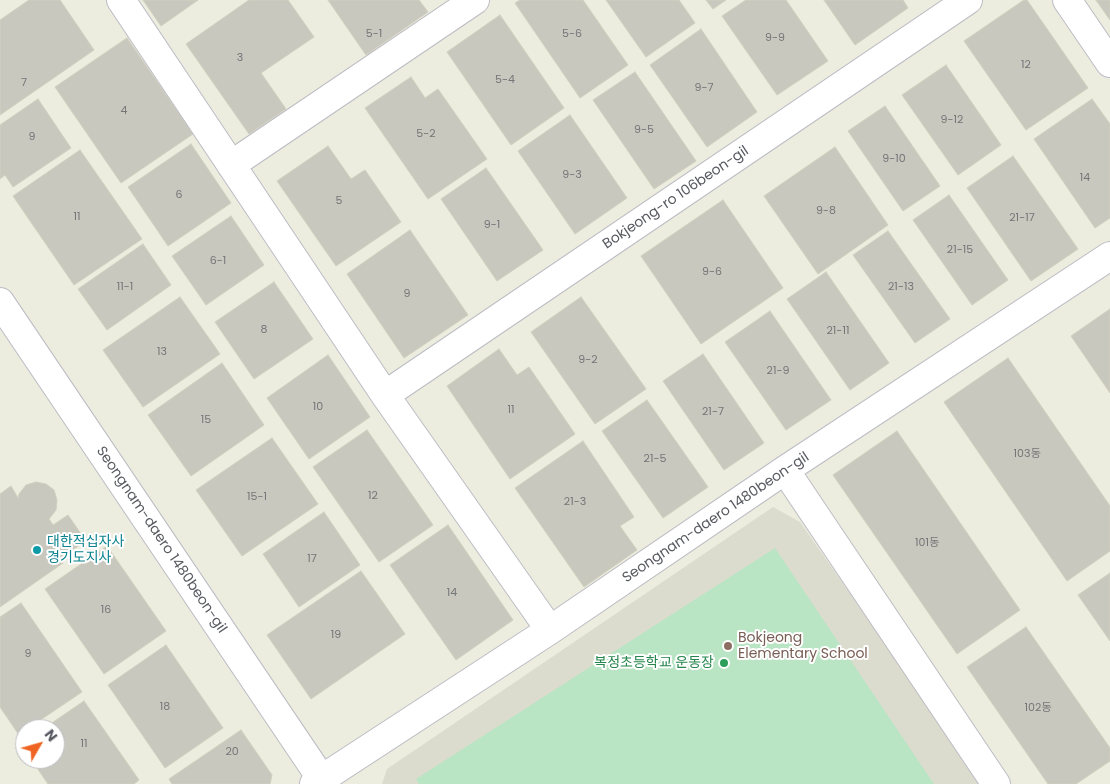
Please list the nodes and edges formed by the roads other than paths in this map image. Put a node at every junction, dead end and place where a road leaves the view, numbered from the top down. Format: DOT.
graph roads {
  1 [pos="120,0"];
  2 [pos="475,0"];
  3 [pos="968,0"];
  4 [pos="1068,0"];
  5 [pos="1110,63"];
  6 [pos="231,165"];
  7 [pos="1110,256"];
  8 [pos="0,302"];
  9 [pos="385,396"];
  10 [pos="785,470"];
  11 [pos="550,630"];
  12 [pos="320,782"];
  13 [pos="996,784"];
  1 -- 6 [label="street"];
  2 -- 6 [label="street"];
  3 -- 9 [label="street, Bokjeong-ro 106beon-gil"];
  4 -- 5 [label="street"];
  6 -- 9 [label="street"];
  7 -- 10 [label="street, Seongnam-daero 1480beon-gil"];
  8 -- 12 [label="street, Seongnam-daero 1480beon-gil"];
  9 -- 11 [label="street"];
  10 -- 11 [label="street, Seongnam-daero 1480beon-gil"];
  10 -- 13 [label="street"];
  11 -- 12 [label="street, Seongnam-daero 1480beon-gil"];
}
